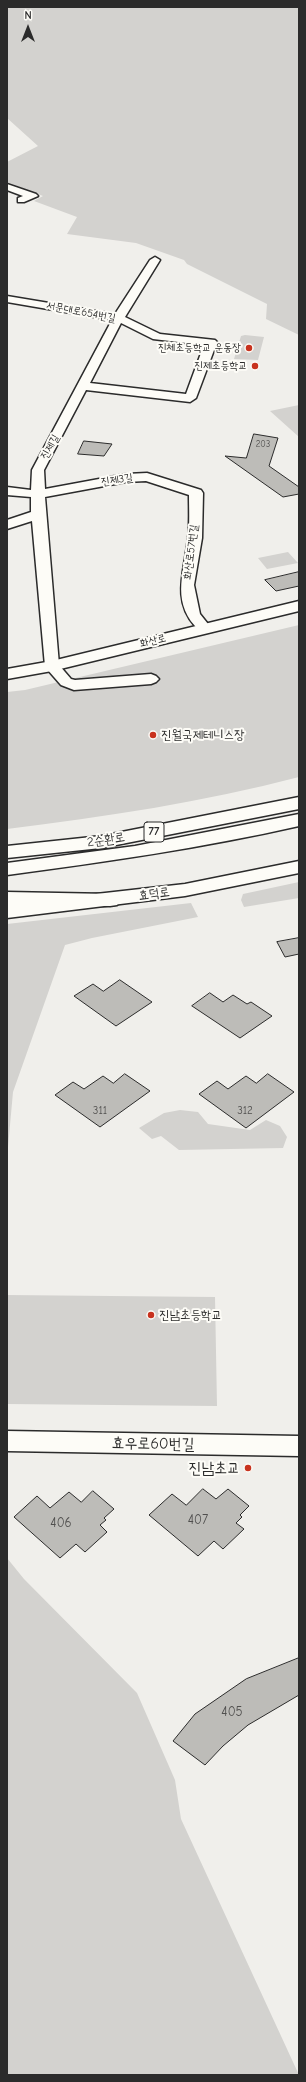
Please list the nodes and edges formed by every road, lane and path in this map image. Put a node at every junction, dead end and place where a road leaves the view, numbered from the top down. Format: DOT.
graph roads {
  1 [pos="7,187"];
  2 [pos="21,200"];
  3 [pos="155,260"];
  4 [pos="7,299"];
  5 [pos="118,319"];
  6 [pos="84,386"];
  7 [pos="7,491"];
  8 [pos="196,493"];
  9 [pos="37,494"];
  10 [pos="38,514"];
  11 [pos="7,525"];
  12 [pos="299,606"];
  13 [pos="205,629"];
  14 [pos="52,666"];
  15 [pos="7,674"];
  16 [pos="151,679"];
  17 [pos="299,803"];
  18 [pos="299,820"];
  19 [pos="7,852"];
  20 [pos="299,867"];
  21 [pos="7,869"];
  22 [pos="7,898"];
  23 [pos="110,900"];
  24 [pos="7,911"];
  25 [pos="7,1441"];
  26 [pos="299,1446"];
  1 -- 2 [label="street"];
  3 -- 5 [label="street, 진제길"];
  4 -- 5 [label="street, 서문대로654번길"];
  5 -- 6 [label="street, 진제길"];
  5 -- 6 [label="street, 서문대로654번길"];
  6 -- 9 [label="street, 진제길"];
  7 -- 9 [label="street, 진제3길"];
  8 -- 9 [label="street, 진제3길"];
  8 -- 13 [label="street, 화산로57번길"];
  9 -- 10 [label="street, 진제길"];
  10 -- 11 [label="street"];
  10 -- 14 [label="street, 진제길"];
  12 -- 13 [label="main road, 화산로"];
  13 -- 14 [label="main road, 화산로"];
  14 -- 15 [label="main road, 화산로"];
  14 -- 16 [label="street"];
  17 -- 19 [label="main road, 2순환로 / 77"];
  18 -- 21 [label="main road, 2순환로 / 77"];
  20 -- 23 [label="main road, 효덕로"];
  22 -- 23 [label="main road"];
  23 -- 24 [label="main road, 효덕로"];
  25 -- 26 [label="street, 효우로60번길"];
}
